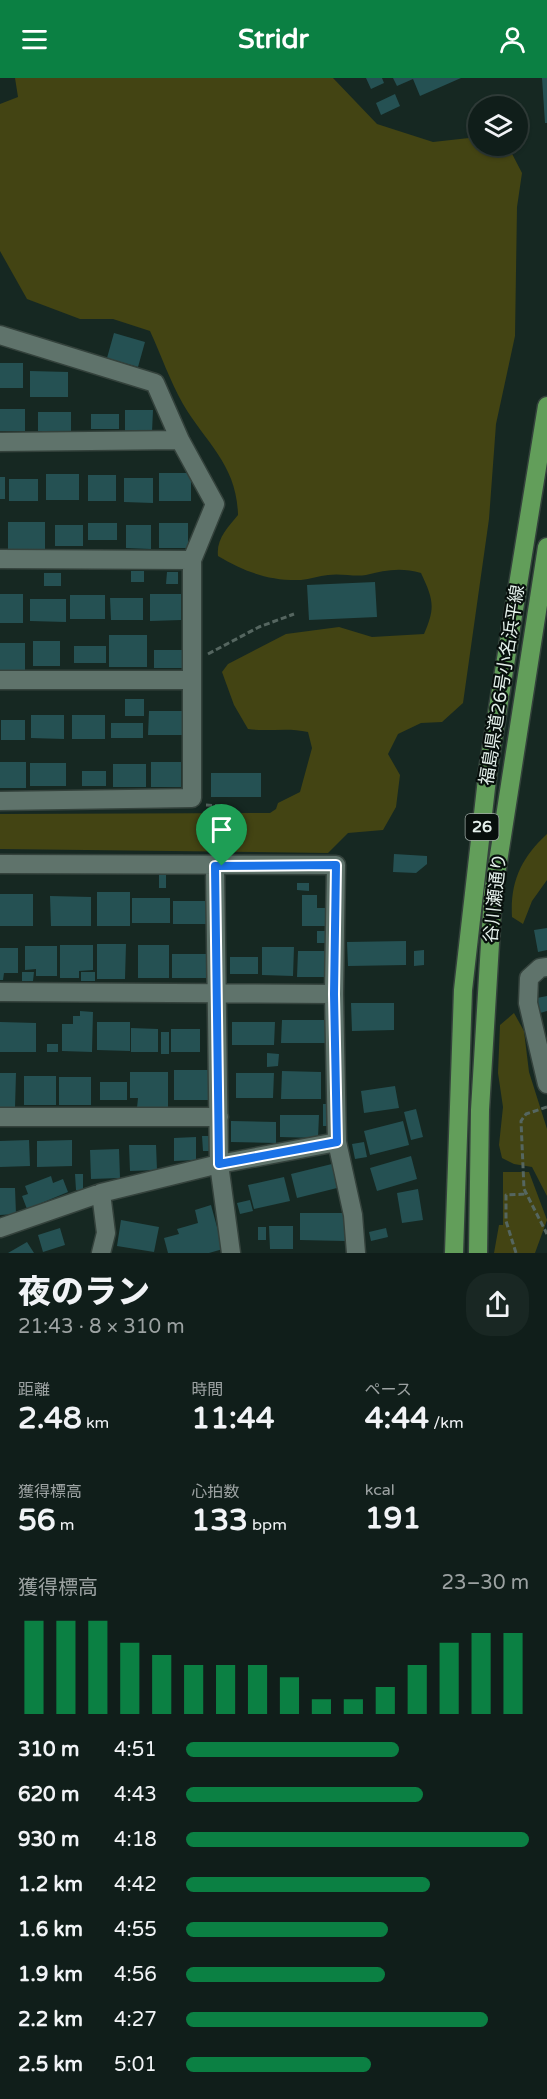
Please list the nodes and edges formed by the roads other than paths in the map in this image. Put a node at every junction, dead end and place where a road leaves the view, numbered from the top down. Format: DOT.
graph roads {
  1 [pos="0,335"];
  2 [pos="547,406"];
  3 [pos="180,440"];
  4 [pos="0,442"];
  5 [pos="547,547"];
  6 [pos="0,559"];
  7 [pos="192,560"];
  8 [pos="191,672"];
  9 [pos="0,680"];
  10 [pos="0,801"];
  11 [pos="0,864"];
  12 [pos="218,866"];
  13 [pos="547,967"];
  14 [pos="0,992"];
  15 [pos="218,992"];
  16 [pos="334,994"];
  17 [pos="547,1084"];
  18 [pos="0,1117"];
  19 [pos="219,1117"];
  20 [pos="337,1142"];
  21 [pos="219,1164"];
  22 [pos="101,1193"];
  23 [pos="0,1228"];
  24 [pos="101,1253"];
  25 [pos="231,1253"];
  26 [pos="356,1253"];
  27 [pos="454,1253"];
  28 [pos="478,1253"];
  1 -- 3 [label="street"];
  2 -- 27 [label="main road, 福島県道26号小名浜平線 / 26"];
  3 -- 4 [label="street"];
  3 -- 7 [label="street"];
  5 -- 28 [label="main road, 谷川瀬通り / 26"];
  6 -- 7 [label="street"];
  7 -- 8 [label="street"];
  8 -- 9 [label="street"];
  8 -- 10 [label="street"];
  11 -- 12 [label="street"];
  12 -- 15 [label="street"];
  12 -- 16 [label="street"];
  13 -- 17 [label="street"];
  14 -- 15 [label="street"];
  15 -- 16 [label="street"];
  15 -- 19 [label="street"];
  16 -- 20 [label="street"];
  18 -- 19 [label="street"];
  19 -- 21 [label="street"];
  20 -- 21 [label="street"];
  20 -- 26 [label="street"];
  21 -- 22 [label="street"];
  21 -- 25 [label="street"];
  22 -- 23 [label="street"];
  22 -- 24 [label="street"];
}
